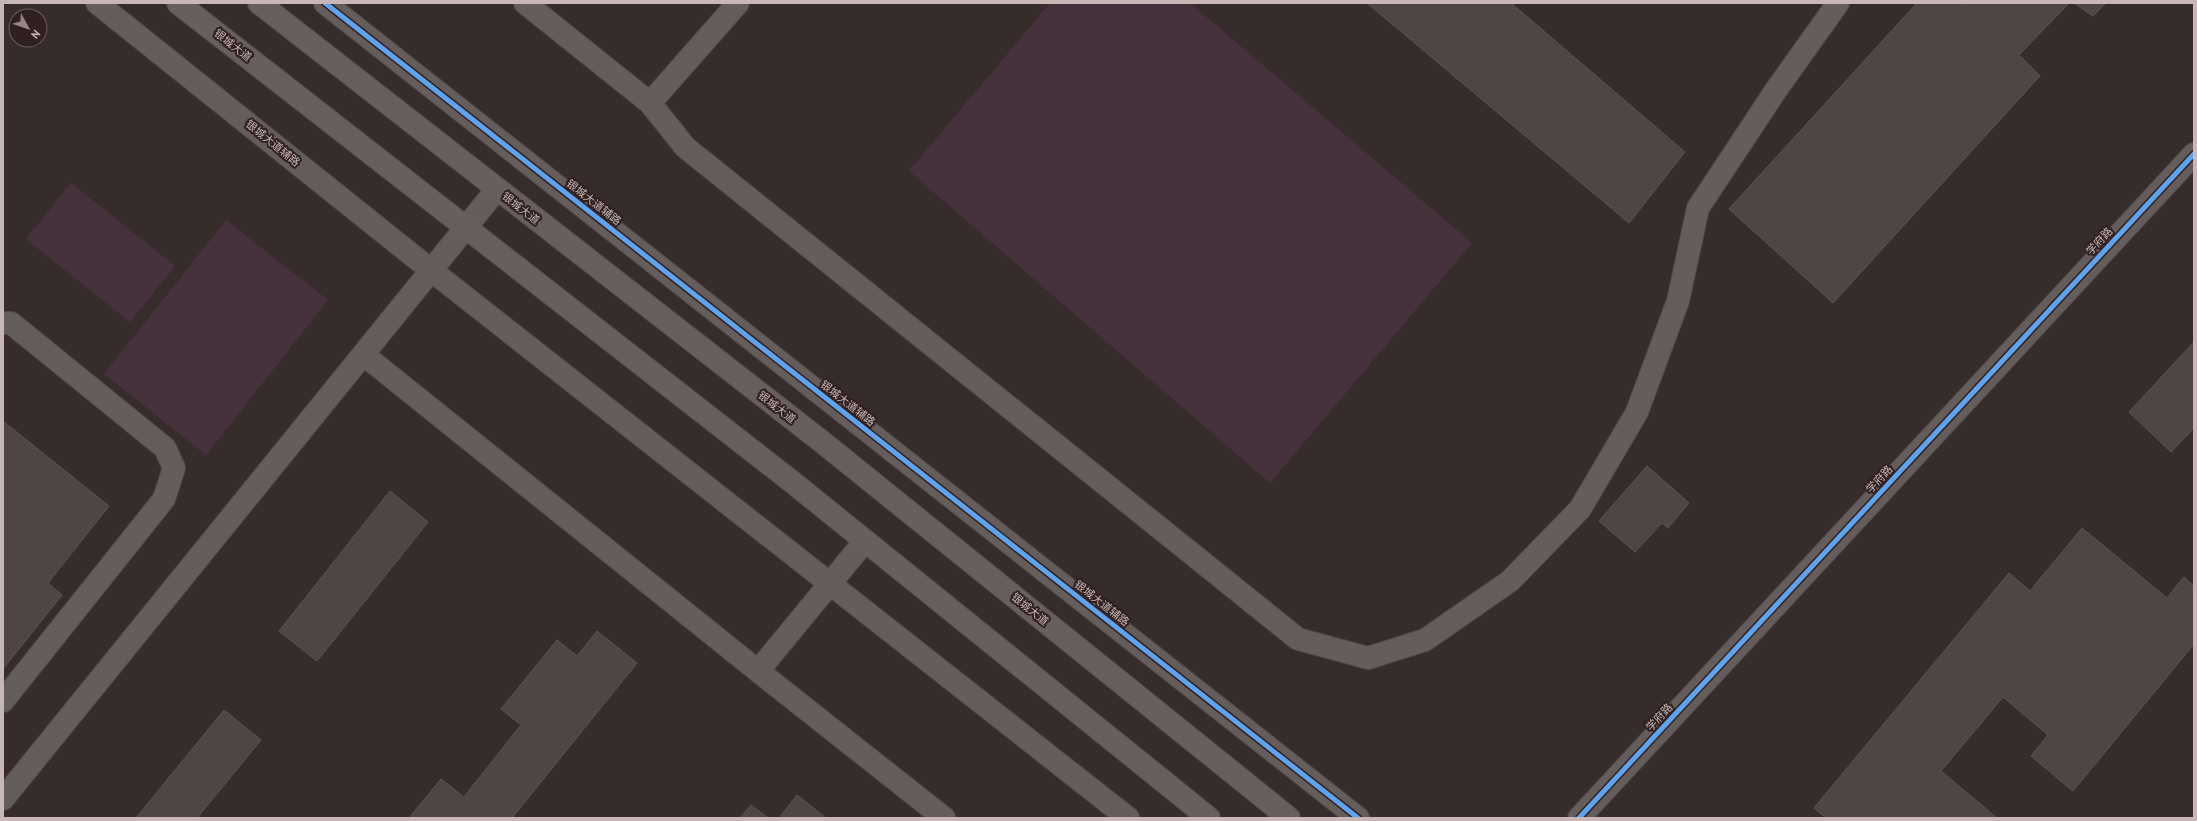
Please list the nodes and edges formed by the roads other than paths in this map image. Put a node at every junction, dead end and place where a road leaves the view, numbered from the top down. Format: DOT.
graph roads {
  1 [pos="97,3"];
  2 [pos="178,3"];
  3 [pos="258,3"];
  4 [pos="326,3"];
  5 [pos="525,3"];
  6 [pos="738,3"];
  7 [pos="1838,3"];
  8 [pos="650,103"];
  9 [pos="2194,154"];
  10 [pos="497,189"];
  11 [pos="467,228"];
  12 [pos="432,271"];
  13 [pos="3,323"];
  14 [pos="364,355"];
  15 [pos="865,541"];
  16 [pos="830,583"];
  17 [pos="758,671"];
  18 [pos="3,701"];
  19 [pos="3,799"];
  20 [pos="944,818"];
  21 [pos="1128,818"];
  22 [pos="1209,818"];
  23 [pos="1289,818"];
  24 [pos="1358,818"];
  25 [pos="1579,818"];
  1 -- 12 [label="street, 银城大道辅路"];
  2 -- 11 [label="main road, 银城大道"];
  3 -- 10 [label="main road, 银城大道"];
  4 -- 24 [label="street, 银城大道辅路"];
  5 -- 8 [label="street"];
  6 -- 8 [label="street"];
  7 -- 8 [label="street"];
  9 -- 25 [label="street, 学府路"];
  10 -- 11 [label="street"];
  10 -- 23 [label="main road, 银城大道"];
  11 -- 12 [label="street"];
  11 -- 15 [label="main road, 银城大道"];
  12 -- 14 [label="street"];
  12 -- 16 [label="street, 银城大道辅路"];
  13 -- 18 [label="street"];
  14 -- 17 [label="street"];
  14 -- 19 [label="street"];
  15 -- 16 [label="street"];
  15 -- 22 [label="main road, 银城大道"];
  16 -- 17 [label="street"];
  16 -- 21 [label="street, 银城大道辅路"];
  17 -- 20 [label="street"];
}
